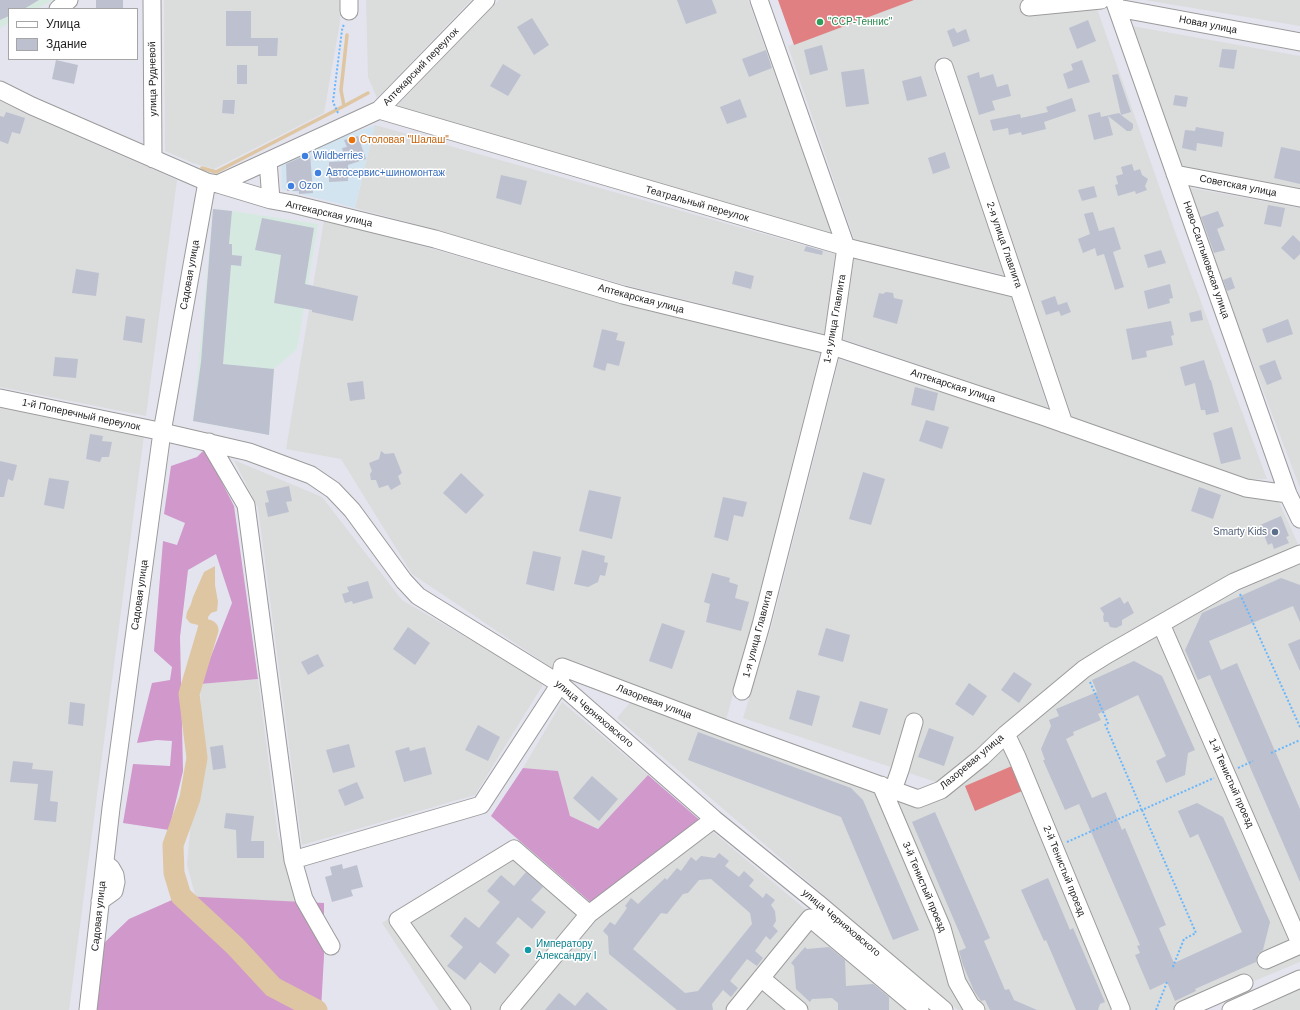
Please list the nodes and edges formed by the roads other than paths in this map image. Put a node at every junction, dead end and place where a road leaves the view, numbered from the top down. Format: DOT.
graph roads {
  1 [pos="69,0"];
  2 [pos="152,0"];
  3 [pos="486,0"];
  4 [pos="759,0"];
  5 [pos="1101,0"];
  6 [pos="1115,4"];
  7 [pos="59,8"];
  8 [pos="1029,8"];
  9 [pos="1300,42"];
  10 [pos="944,67"];
  11 [pos="0,90"];
  12 [pos="379,110"];
  13 [pos="153,159"];
  14 [pos="268,161"];
  15 [pos="1176,174"];
  16 [pos="212,183"];
  17 [pos="1300,198"];
  18 [pos="271,200"];
  19 [pos="846,247"];
  20 [pos="1018,289"];
  21 [pos="832,346"];
  22 [pos="0,398"];
  23 [pos="1064,424"];
  24 [pos="162,432"];
  25 [pos="210,442"];
  26 [pos="1288,494"];
  27 [pos="1300,519"];
  28 [pos="1300,554"];
  29 [pos="1161,624"];
  30 [pos="560,684"];
  31 [pos="742,691"];
  32 [pos="914,722"];
  33 [pos="1006,734"];
  34 [pos="887,787"];
  35 [pos="714,819"];
  36 [pos="293,860"];
  37 [pos="589,914"];
  38 [pos="1300,944"];
  39 [pos="331,946"];
  40 [pos="1266,960"];
  41 [pos="761,978"];
  42 [pos="1300,979"];
  43 [pos="1244,983"];
  44 [pos="88,1010"];
  45 [pos="462,1010"];
  46 [pos="509,1010"];
  47 [pos="735,1010"];
  48 [pos="799,1010"];
  49 [pos="920,1010"];
  50 [pos="944,1010"];
  51 [pos="976,1010"];
  52 [pos="1123,1010"];
  53 [pos="1183,1010"];
  54 [pos="1231,1010"];
  1 -- 7 [label="street"];
  2 -- 13 [label="street, улица Рудневой"];
  3 -- 12 [label="street, Аптекарский переулок"];
  4 -- 19 [label="street, 1-я улица Главлита"];
  5 -- 8 [label="street"];
  6 -- 9 [label="street, Новая улица"];
  6 -- 15 [label="street, Ново-Салтыковская улица"];
  10 -- 20 [label="street, 2-я улица Главлита"];
  11 -- 13 [label="street, Аптекарская улица"];
  12 -- 14 [label="street, Аптекарский переулок"];
  12 -- 19 [label="street, Театральный переулок"];
  13 -- 16 [label="street, Аптекарская улица"];
  14 -- 16 [label="street, Аптекарский переулок"];
  14 -- 18 [label="street"];
  15 -- 17 [label="street, Советская улица"];
  15 -- 26 [label="street, Ново-Салтыковская улица"];
  16 -- 18 [label="street, Аптекарская улица"];
  16 -- 24 [label="street, Садовая улица"];
  18 -- 21 [label="street, Аптекарская улица"];
  19 -- 20 [label="street, Театральный переулок"];
  19 -- 21 [label="street, 1-я улица Главлита"];
  20 -- 23 [label="street, 2-я улица Главлита"];
  21 -- 23 [label="street, Аптекарская улица"];
  21 -- 31 [label="street, 1-я улица Главлита"];
  22 -- 24 [label="street, 1-й Поперечный переулок"];
  23 -- 26 [label="street, Аптекарская улица"];
  24 -- 25 [label="street, улица Черняховского"];
  24 -- 44 [label="street, Садовая улица"];
  25 -- 30 [label="street, улица Черняховского"];
  25 -- 36 [label="street"];
  26 -- 27 [label="street, Ново-Салтыковская улица"];
  28 -- 29 [label="street, Лазоревая улица"];
  29 -- 33 [label="street, Лазоревая улица"];
  29 -- 38 [label="street, 1-й Тенистый проезд"];
  30 -- 34 [label="street, Лазоревая улица"];
  30 -- 35 [label="street, улица Черняховского"];
  30 -- 36 [label="street"];
  32 -- 34 [label="street"];
  33 -- 34 [label="street, Лазоревая улица"];
  33 -- 52 [label="street, 2-й Тенистый проезд"];
  34 -- 51 [label="street, 3-й Тенистый проезд"];
  35 -- 37 [label="street"];
  35 -- 50 [label="street, улица Черняховского"];
  36 -- 39 [label="street"];
  37 -- 45 [label="street"];
  37 -- 46 [label="street"];
  38 -- 40 [label="street, 1-й Тенистый проезд"];
  41 -- 47 [label="street"];
  41 -- 48 [label="street"];
  41 -- 49 [label="street"];
  42 -- 54 [label="street"];
  43 -- 53 [label="street"];
}
